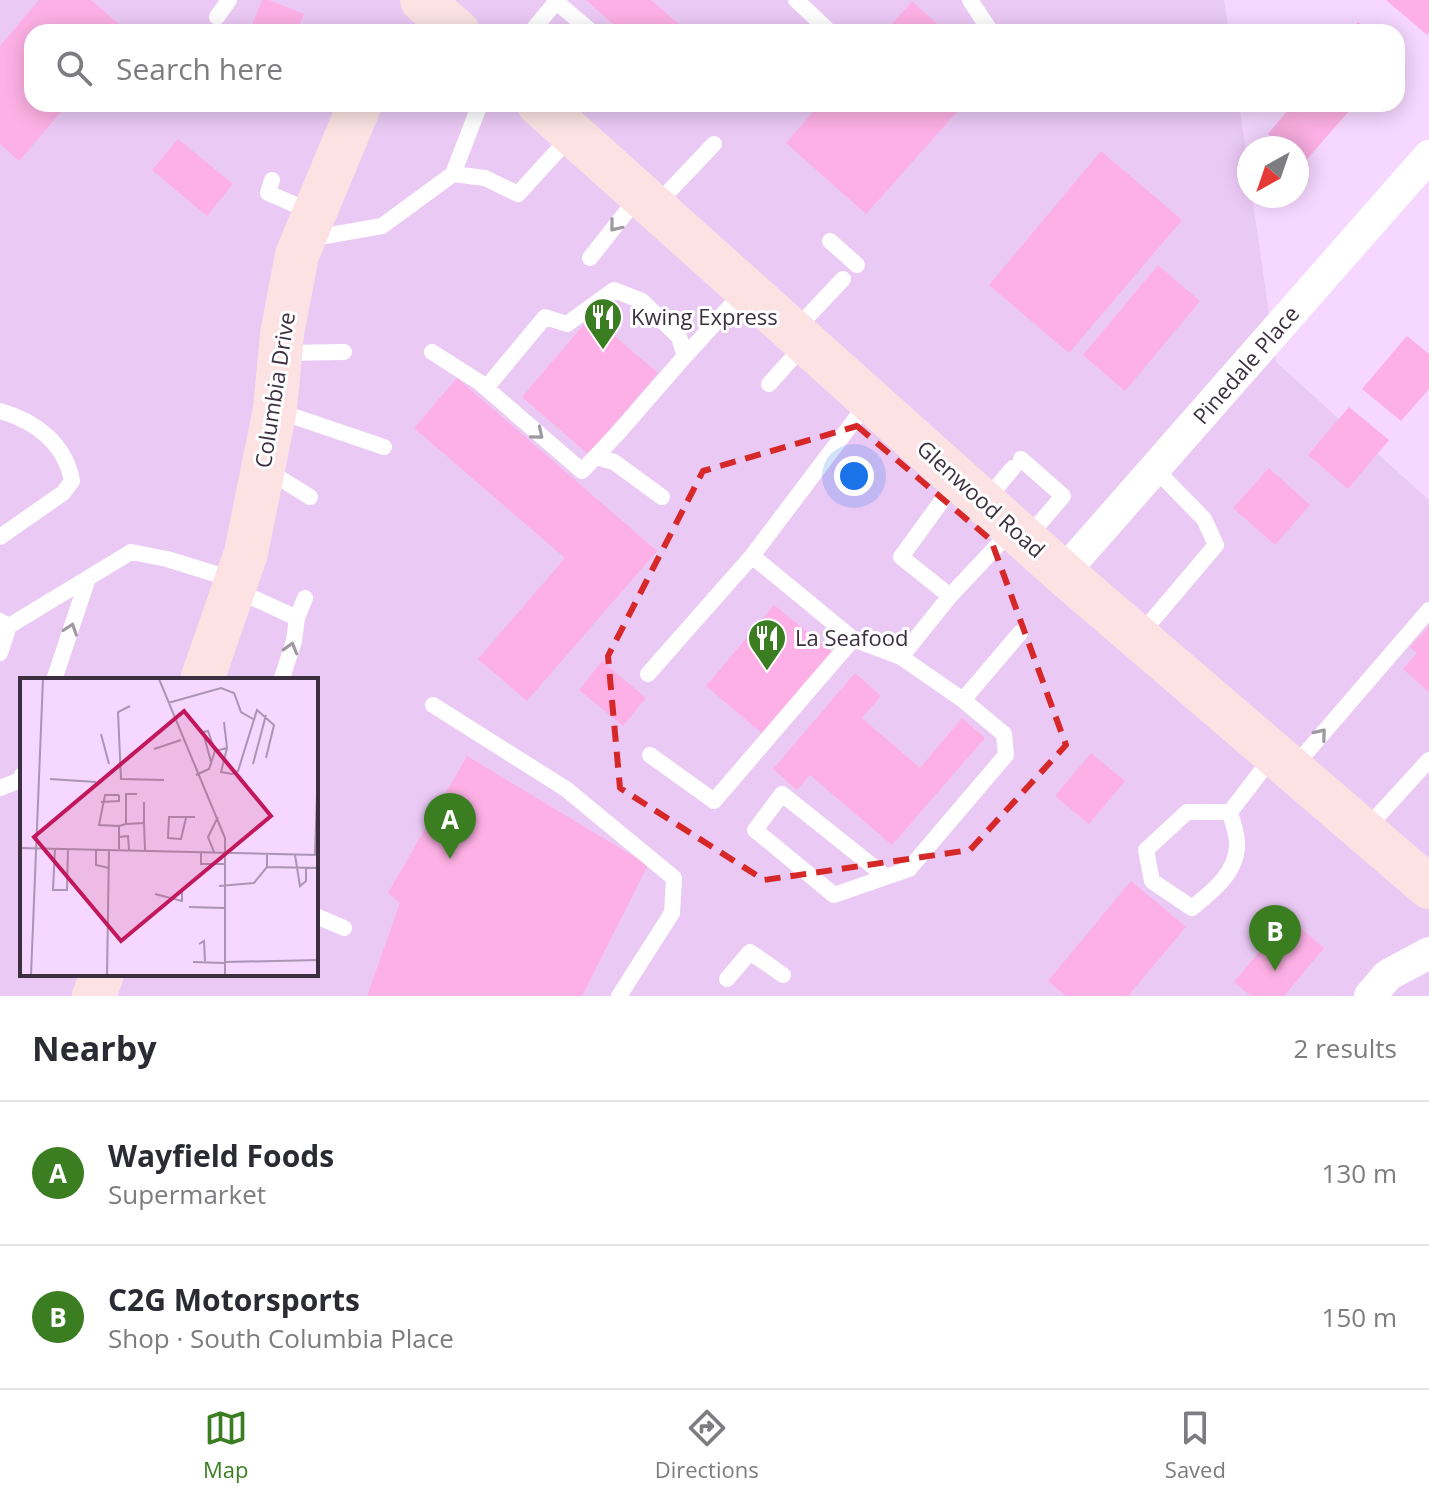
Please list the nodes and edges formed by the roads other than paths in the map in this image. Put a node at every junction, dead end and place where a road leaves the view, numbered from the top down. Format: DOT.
graph roads {
  1 [pos="229,0"];
  2 [pos="796,0"];
  3 [pos="970,0"];
  4 [pos="555,1"];
  5 [pos="217,17"];
  6 [pos="537,24"];
  7 [pos="582,24"];
  8 [pos="822,24"];
  9 [pos="986,24"];
  10 [pos="357,112"];
  11 [pos="477,112"];
  12 [pos="561,119"];
  13 [pos="714,144"];
  14 [pos="1429,156"];
  15 [pos="453,174"];
  16 [pos="272,180"];
  17 [pos="647,201"];
  18 [pos="308,226"];
  19 [pos="830,241"];
  20 [pos="590,258"];
  21 [pos="857,265"];
  22 [pos="843,279"];
  23 [pos="746,289"];
  24 [pos="800,337"];
  25 [pos="344,352"];
  26 [pos="432,352"];
  27 [pos="280,353"];
  28 [pos="685,356"];
  29 [pos="769,384"];
  30 [pos="483,385"];
  31 [pos="870,400"];
  32 [pos="275,409"];
  33 [pos="0,411"];
  34 [pos="384,447"];
  35 [pos="596,457"];
  36 [pos="263,468"];
  37 [pos="1155,469"];
  38 [pos="310,497"];
  39 [pos="662,497"];
  40 [pos="995,512"];
  41 [pos="0,537"];
  42 [pos="752,556"];
  43 [pos="1063,573"];
  44 [pos="88,578"];
  45 [pos="235,585"];
  46 [pos="950,596"];
  47 [pos="305,598"];
  48 [pos="1429,610"];
  49 [pos="297,618"];
  50 [pos="5,624"];
  51 [pos="1020,633"];
  52 [pos="1138,637"];
  53 [pos="853,639"];
  54 [pos="0,653"];
  55 [pos="901,657"];
  56 [pos="648,674"];
  57 [pos="55,678"];
  58 [pos="203,678"];
  59 [pos="282,678"];
  60 [pos="963,700"];
  61 [pos="433,705"];
  62 [pos="650,755"];
  63 [pos="1429,760"];
  64 [pos="1283,762"];
  65 [pos="20,780"];
  66 [pos="0,788"];
  67 [pos="1230,812"];
  68 [pos="1364,831"];
  69 [pos="885,876"];
  70 [pos="1429,887"];
  71 [pos="318,917"];
  72 [pos="344,928"];
  73 [pos="1429,953"];
  74 [pos="783,975"];
  75 [pos="101,976"];
  76 [pos="727,979"];
  77 [pos="94,996"];
  78 [pos="619,996"];
  79 [pos="1370,996"];
  1 -- 5 [label="lane"];
  2 -- 8 [label="lane"];
  3 -- 9 [label="lane"];
  4 -- 6 [label="lane"];
  4 -- 7 [label="lane"];
  10 -- 18 [label="main road, Columbia Drive"];
  11 -- 15 [label="lane"];
  12 -- 15 [label="lane"];
  12 -- 17 [label="main road, Glenwood Road"];
  13 -- 17 [label="lane"];
  14 -- 37 [label="street, Pinedale Place"];
  15 -- 18 [label="lane"];
  16 -- 18 [label="lane"];
  17 -- 20 [label="lane, one-way"];
  17 -- 23 [label="main road, Glenwood Road"];
  18 -- 27 [label="main road, Columbia Drive"];
  19 -- 21 [label="lane"];
  22 -- 24 [label="lane"];
  23 -- 24 [label="main road, Glenwood Road"];
  23 -- 28 [label="lane"];
  24 -- 29 [label="lane"];
  24 -- 31 [label="main road, Glenwood Road"];
  25 -- 27 [label="lane"];
  26 -- 30 [label="lane"];
  27 -- 32 [label="main road, Columbia Drive"];
  28 -- 30 [label="lane"];
  28 -- 35 [label="lane"];
  30 -- 35 [label="lane, one-way"];
  31 -- 40 [label="main road, Glenwood Road"];
  31 -- 42 [label="lane"];
  32 -- 34 [label="lane"];
  32 -- 36 [label="main road, Columbia Drive"];
  33 -- 41 [label="lane"];
  35 -- 39 [label="lane"];
  36 -- 38 [label="lane"];
  36 -- 45 [label="main road, Columbia Drive"];
  37 -- 43 [label="street, Pinedale Place"];
  37 -- 52 [label="lane"];
  40 -- 40 [label="lane"];
  40 -- 43 [label="main road, Glenwood Road"];
  40 -- 46 [label="lane"];
  40 -- 46 [label="lane"];
  42 -- 53 [label="lane"];
  42 -- 56 [label="lane"];
  43 -- 52 [label="main road, Glenwood Road"];
  44 -- 45 [label="lane"];
  44 -- 50 [label="lane"];
  57 -- 44 [label="lane, one-way"];
  45 -- 49 [label="lane"];
  45 -- 58 [label="main road, Columbia Drive"];
  46 -- 55 [label="lane"];
  47 -- 49 [label="lane"];
  64 -- 48 [label="lane, one-way"];
  59 -- 49 [label="lane, one-way"];
  50 -- 54 [label="lane"];
  51 -- 60 [label="lane"];
  52 -- 64 [label="main road, Glenwood Road"];
  53 -- 55 [label="lane"];
  53 -- 62 [label="lane"];
  55 -- 60 [label="lane"];
  60 -- 69 [label="lane"];
  61 -- 78 [label="lane"];
  63 -- 68 [label="lane"];
  64 -- 67 [label="lane"];
  64 -- 68 [label="main road, Glenwood Road"];
  65 -- 66 [label="lane"];
  67 -- 67 [label="lane"];
  68 -- 70 [label="main road, Glenwood Road"];
  69 -- 69 [label="lane"];
  71 -- 72 [label="lane"];
  73 -- 79 [label="street"];
  74 -- 76 [label="lane"];
  75 -- 77 [label="main road"];
}
